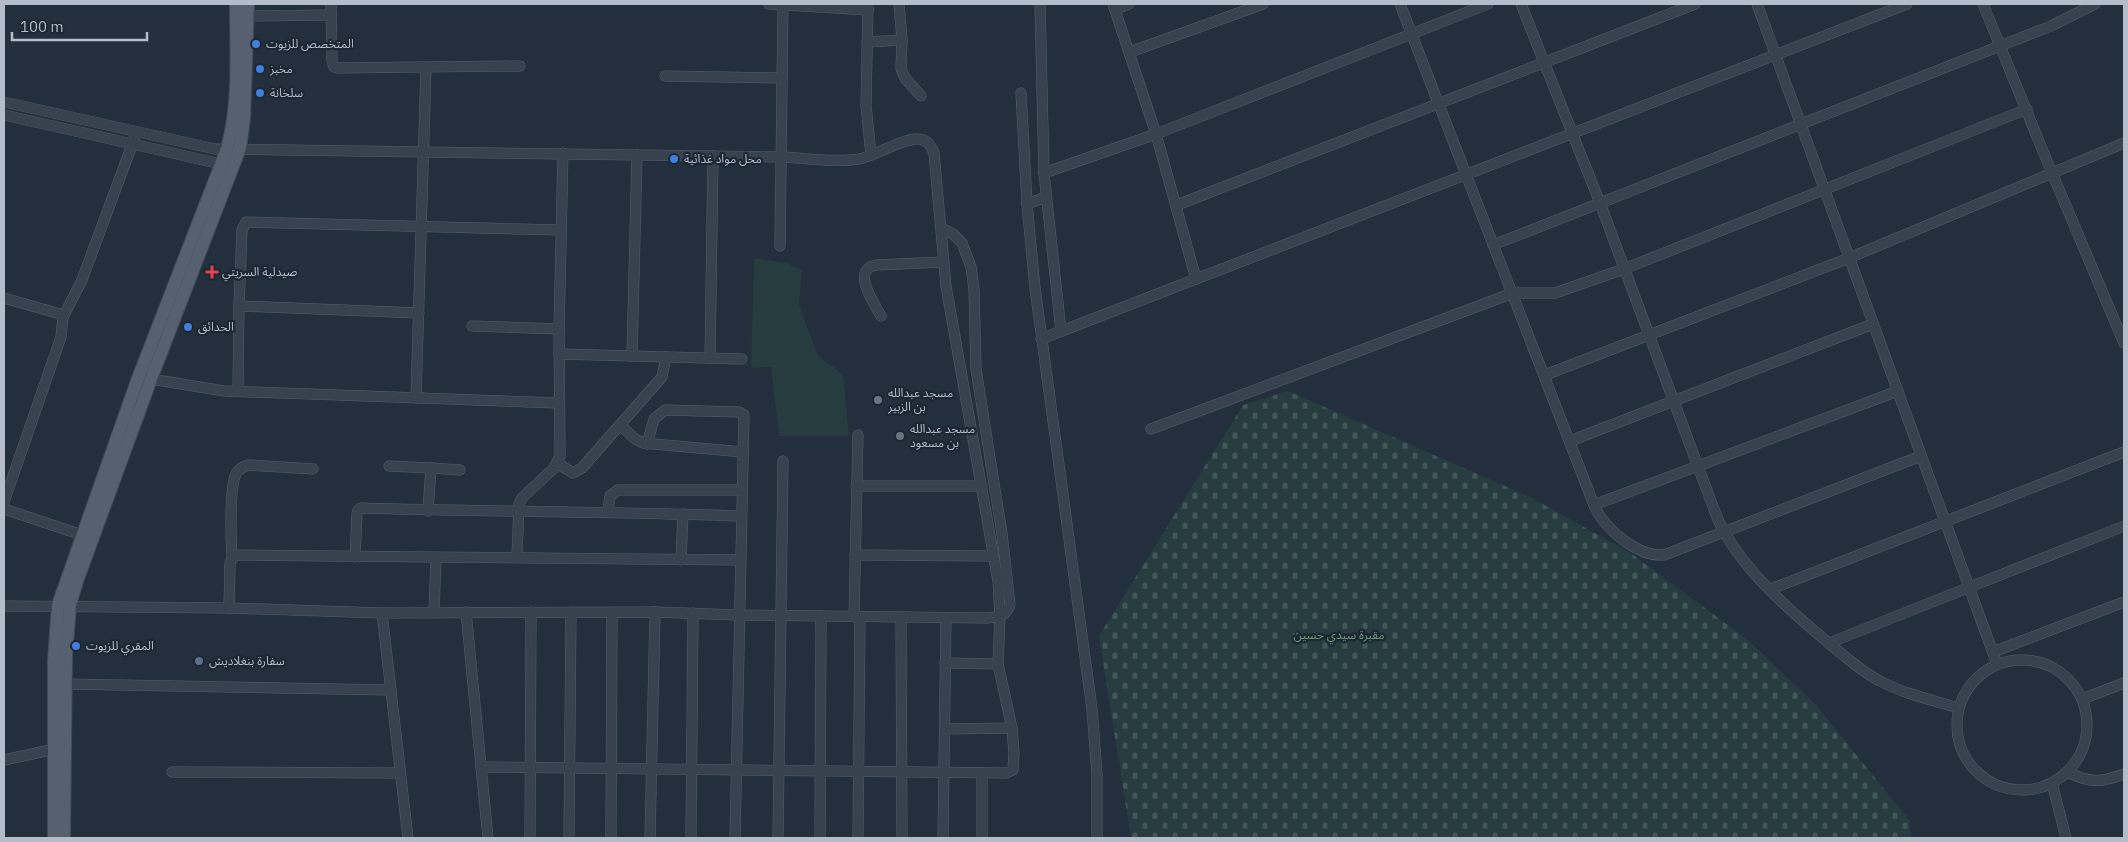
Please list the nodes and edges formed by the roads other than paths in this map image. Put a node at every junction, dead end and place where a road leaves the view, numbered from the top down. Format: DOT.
graph roads {
  1 [pos="236,4"];
  2 [pos="769,4"];
  3 [pos="783,4"];
  4 [pos="899,4"];
  5 [pos="1040,4"];
  6 [pos="1129,4"];
  7 [pos="1263,4"];
  8 [pos="1400,4"];
  9 [pos="1488,4"];
  10 [pos="1521,4"];
  11 [pos="1695,4"];
  12 [pos="1757,4"];
  13 [pos="1907,4"];
  14 [pos="1983,4"];
  15 [pos="2095,4"];
  16 [pos="868,7"];
  17 [pos="1114,7"];
  18 [pos="331,9"];
  19 [pos="248,10"];
  20 [pos="1412,34"];
  21 [pos="902,40"];
  22 [pos="867,42"];
  23 [pos="2001,46"];
  24 [pos="1130,52"];
  25 [pos="1775,55"];
  26 [pos="1544,63"];
  27 [pos="520,66"];
  28 [pos="426,68"];
  29 [pos="665,76"];
  30 [pos="782,78"];
  31 [pos="1021,93"];
  32 [pos="921,96"];
  33 [pos="4,102"];
  34 [pos="1439,103"];
  35 [pos="2027,110"];
  36 [pos="4,115"];
  37 [pos="1800,125"];
  38 [pos="137,132"];
  39 [pos="1156,134"];
  40 [pos="1572,134"];
  41 [pos="134,142"];
  42 [pos="2124,143"];
  43 [pos="234,149"];
  44 [pos="424,153"];
  45 [pos="563,153"];
  46 [pos="637,155"];
  47 [pos="871,155"];
  48 [pos="713,156"];
  49 [pos="781,157"];
  50 [pos="221,164"];
  51 [pos="1044,173"];
  52 [pos="2052,174"];
  53 [pos="1466,175"];
  54 [pos="1824,190"];
  55 [pos="1046,197"];
  56 [pos="1600,203"];
  57 [pos="1027,204"];
  58 [pos="1177,205"];
  59 [pos="421,226"];
  60 [pos="941,228"];
  61 [pos="560,230"];
  62 [pos="1493,245"];
  63 [pos="780,246"];
  64 [pos="1849,258"];
  65 [pos="943,262"];
  66 [pos="1624,269"];
  67 [pos="1196,279"];
  68 [pos="1513,293"];
  69 [pos="4,298"];
  70 [pos="239,306"];
  71 [pos="419,314"];
  72 [pos="881,316"];
  73 [pos="64,317"];
  74 [pos="1873,324"];
  75 [pos="472,326"];
  76 [pos="559,330"];
  77 [pos="1061,331"];
  78 [pos="1648,336"];
  79 [pos="1041,339"];
  80 [pos="2124,343"];
  81 [pos="559,354"];
  82 [pos="632,356"];
  83 [pos="666,357"];
  84 [pos="710,358"];
  85 [pos="742,359"];
  86 [pos="1545,375"];
  87 [pos="151,380"];
  88 [pos="137,381"];
  89 [pos="238,391"];
  90 [pos="1898,391"];
  91 [pos="416,398"];
  92 [pos="1673,401"];
  93 [pos="559,403"];
  94 [pos="620,424"];
  95 [pos="1151,428"];
  96 [pos="858,435"];
  97 [pos="1570,441"];
  98 [pos="647,444"];
  99 [pos="743,452"];
  100 [pos="2124,452"];
  101 [pos="1921,456"];
  102 [pos="784,461"];
  103 [pos="558,463"];
  104 [pos="389,466"];
  105 [pos="431,468"];
  106 [pos="1698,468"];
  107 [pos="313,469"];
  108 [pos="460,470"];
  109 [pos="856,486"];
  110 [pos="982,486"];
  111 [pos="742,490"];
  112 [pos="4,502"];
  113 [pos="1594,505"];
  114 [pos="4,508"];
  115 [pos="428,510"];
  116 [pos="608,511"];
  117 [pos="519,512"];
  118 [pos="683,514"];
  119 [pos="741,516"];
  120 [pos="1945,521"];
  121 [pos="2124,526"];
  122 [pos="1724,533"];
  123 [pos="82,535"];
  124 [pos="855,555"];
  125 [pos="994,556"];
  126 [pos="356,557"];
  127 [pos="517,557"];
  128 [pos="232,558"];
  129 [pos="436,558"];
  130 [pos="682,560"];
  131 [pos="740,560"];
  132 [pos="1969,588"];
  133 [pos="1770,589"];
  134 [pos="2124,602"];
  135 [pos="64,605"];
  136 [pos="4,606"];
  137 [pos="229,608"];
  138 [pos="434,612"];
  139 [pos="466,612"];
  140 [pos="531,612"];
  141 [pos="571,612"];
  142 [pos="655,612"];
  143 [pos="382,613"];
  144 [pos="612,613"];
  145 [pos="693,614"];
  146 [pos="739,615"];
  147 [pos="781,616"];
  148 [pos="821,616"];
  149 [pos="1000,616"];
  150 [pos="857,617"];
  151 [pos="901,617"];
  152 [pos="946,618"];
  153 [pos="1829,643"];
  154 [pos="1993,652"];
  155 [pos="945,663"];
  156 [pos="998,664"];
  157 [pos="1997,664"];
  158 [pos="2124,683"];
  159 [pos="65,684"];
  160 [pos="391,690"];
  161 [pos="2082,700"];
  162 [pos="1958,708"];
  163 [pos="1012,728"];
  164 [pos="945,729"];
  165 [pos="55,749"];
  166 [pos="4,760"];
  167 [pos="481,767"];
  168 [pos="531,767"];
  169 [pos="569,768"];
  170 [pos="612,768"];
  171 [pos="651,769"];
  172 [pos="692,769"];
  173 [pos="736,770"];
  174 [pos="779,770"];
  175 [pos="820,771"];
  176 [pos="859,771"];
  177 [pos="172,772"];
  178 [pos="901,772"];
  179 [pos="944,772"];
  180 [pos="2067,772"];
  181 [pos="400,773"];
  182 [pos="982,773"];
  183 [pos="2124,774"];
  184 [pos="2052,783"];
  185 [pos="54,838"];
  186 [pos="64,838"];
  187 [pos="408,838"];
  188 [pos="488,838"];
  189 [pos="530,838"];
  190 [pos="569,838"];
  191 [pos="611,838"];
  192 [pos="650,838"];
  193 [pos="691,838"];
  194 [pos="735,838"];
  195 [pos="778,838"];
  196 [pos="820,838"];
  197 [pos="858,838"];
  198 [pos="902,838"];
  199 [pos="943,838"];
  200 [pos="982,838"];
  201 [pos="1097,838"];
  202 [pos="2066,838"];
  1 -- 43 [label="main road"];
  2 -- 3 [label="street"];
  3 -- 16 [label="street"];
  3 -- 30 [label="street"];
  4 -- 21 [label="street"];
  5 -- 51 [label="street"];
  6 -- 17 [label="street"];
  7 -- 24 [label="street"];
  8 -- 20 [label="street"];
  9 -- 20 [label="street"];
  10 -- 26 [label="street"];
  11 -- 26 [label="street"];
  12 -- 25 [label="street"];
  13 -- 25 [label="street"];
  14 -- 23 [label="street"];
  15 -- 23 [label="street"];
  16 -- 22 [label="street"];
  17 -- 24 [label="street"];
  18 -- 19 [label="street"];
  18 -- 28 [label="street"];
  19 -- 43 [label="main road"];
  20 -- 34 [label="street"];
  20 -- 39 [label="street"];
  21 -- 22 [label="street"];
  21 -- 32 [label="street"];
  22 -- 47 [label="street"];
  23 -- 35 [label="street"];
  23 -- 37 [label="street"];
  24 -- 39 [label="street"];
  25 -- 37 [label="street"];
  25 -- 40 [label="street"];
  26 -- 34 [label="street"];
  26 -- 40 [label="street"];
  27 -- 28 [label="street"];
  28 -- 44 [label="street"];
  29 -- 30 [label="street"];
  30 -- 49 [label="street"];
  31 -- 57 [label="street"];
  33 -- 38 [label="street"];
  34 -- 53 [label="street"];
  34 -- 58 [label="street"];
  35 -- 52 [label="street"];
  35 -- 54 [label="street"];
  36 -- 41 [label="street"];
  37 -- 54 [label="street"];
  37 -- 56 [label="street"];
  38 -- 41 [label="street"];
  38 -- 43 [label="street"];
  39 -- 51 [label="street"];
  39 -- 58 [label="street"];
  40 -- 53 [label="street"];
  40 -- 56 [label="street"];
  41 -- 50 [label="street"];
  41 -- 73 [label="street"];
  42 -- 52 [label="street"];
  43 -- 44 [label="street"];
  43 -- 50 [label="main road"];
  43 -- 87 [label="main road"];
  44 -- 45 [label="street"];
  44 -- 59 [label="street"];
  45 -- 46 [label="street"];
  45 -- 61 [label="street"];
  46 -- 48 [label="street"];
  46 -- 82 [label="street"];
  47 -- 49 [label="street"];
  47 -- 60 [label="street"];
  48 -- 49 [label="street"];
  48 -- 84 [label="street"];
  49 -- 63 [label="street"];
  50 -- 88 [label="main road"];
  51 -- 55 [label="street"];
  52 -- 64 [label="street"];
  52 -- 80 [label="street"];
  53 -- 62 [label="street"];
  53 -- 67 [label="street"];
  54 -- 64 [label="street"];
  54 -- 66 [label="street"];
  55 -- 57 [label="street"];
  55 -- 77 [label="street"];
  56 -- 62 [label="street"];
  56 -- 66 [label="street"];
  57 -- 79 [label="street"];
  58 -- 67 [label="street"];
  59 -- 61 [label="street"];
  59 -- 70 [label="street"];
  59 -- 71 [label="street"];
  60 -- 65 [label="street"];
  60 -- 149 [label="street"];
  61 -- 76 [label="street"];
  62 -- 68 [label="street"];
  64 -- 74 [label="street"];
  64 -- 78 [label="street"];
  65 -- 72 [label="street"];
  65 -- 110 [label="street"];
  66 -- 68 [label="street"];
  66 -- 78 [label="street"];
  67 -- 77 [label="street"];
  68 -- 86 [label="street"];
  68 -- 95 [label="street"];
  69 -- 73 [label="street"];
  70 -- 71 [label="street"];
  70 -- 89 [label="street"];
  71 -- 91 [label="street"];
  73 -- 112 [label="street"];
  74 -- 90 [label="street"];
  74 -- 92 [label="street"];
  75 -- 76 [label="street"];
  76 -- 81 [label="street"];
  77 -- 79 [label="street"];
  78 -- 86 [label="street"];
  78 -- 92 [label="street"];
  79 -- 201 [label="street"];
  81 -- 82 [label="street"];
  81 -- 93 [label="street"];
  82 -- 83 [label="street"];
  83 -- 84 [label="street"];
  83 -- 94 [label="street"];
  84 -- 85 [label="street"];
  86 -- 97 [label="street"];
  87 -- 88 [label="street"];
  87 -- 89 [label="street"];
  87 -- 135 [label="main road"];
  88 -- 123 [label="main road"];
  89 -- 91 [label="street"];
  90 -- 101 [label="street"];
  90 -- 106 [label="street"];
  91 -- 93 [label="street"];
  92 -- 97 [label="street"];
  92 -- 106 [label="street"];
  93 -- 103 [label="street"];
  94 -- 98 [label="street"];
  94 -- 103 [label="street"];
  96 -- 109 [label="street"];
  97 -- 113 [label="street"];
  98 -- 99 [label="street"];
  98 -- 99 [label="street"];
  99 -- 111 [label="street"];
  100 -- 120 [label="street"];
  101 -- 120 [label="street"];
  101 -- 122 [label="street"];
  102 -- 147 [label="street"];
  103 -- 117 [label="street"];
  104 -- 105 [label="street"];
  105 -- 108 [label="street"];
  105 -- 115 [label="street"];
  106 -- 113 [label="street"];
  106 -- 122 [label="street"];
  107 -- 128 [label="street"];
  109 -- 110 [label="street"];
  109 -- 124 [label="street"];
  110 -- 125 [label="street"];
  111 -- 116 [label="street"];
  111 -- 119 [label="street"];
  113 -- 122 [label="street"];
  114 -- 123 [label="street"];
  115 -- 117 [label="street"];
  115 -- 126 [label="street"];
  116 -- 117 [label="street"];
  116 -- 118 [label="street"];
  117 -- 127 [label="street"];
  118 -- 119 [label="street"];
  118 -- 130 [label="street"];
  119 -- 131 [label="street"];
  120 -- 132 [label="street"];
  120 -- 133 [label="street"];
  121 -- 132 [label="street"];
  122 -- 133 [label="street"];
  123 -- 135 [label="main road"];
  124 -- 125 [label="street"];
  124 -- 150 [label="street"];
  125 -- 149 [label="street"];
  126 -- 128 [label="street"];
  126 -- 129 [label="street"];
  127 -- 129 [label="street"];
  127 -- 130 [label="street"];
  128 -- 137 [label="street"];
  129 -- 138 [label="street"];
  130 -- 131 [label="street"];
  131 -- 146 [label="street"];
  132 -- 153 [label="street"];
  132 -- 154 [label="street"];
  133 -- 153 [label="street"];
  134 -- 154 [label="street"];
  135 -- 136 [label="street"];
  135 -- 137 [label="street"];
  135 -- 159 [label="main road"];
  135 -- 165 [label="main road"];
  137 -- 143 [label="street"];
  138 -- 139 [label="street"];
  138 -- 143 [label="street"];
  139 -- 140 [label="street"];
  139 -- 167 [label="street"];
  140 -- 141 [label="street"];
  140 -- 168 [label="street"];
  141 -- 144 [label="street"];
  141 -- 169 [label="street"];
  142 -- 144 [label="street"];
  142 -- 145 [label="street"];
  142 -- 171 [label="street"];
  143 -- 160 [label="street"];
  144 -- 170 [label="street"];
  145 -- 146 [label="street"];
  145 -- 172 [label="street"];
  146 -- 147 [label="street"];
  146 -- 173 [label="street"];
  147 -- 148 [label="street"];
  147 -- 174 [label="street"];
  148 -- 150 [label="street"];
  148 -- 175 [label="street"];
  149 -- 152 [label="street"];
  149 -- 156 [label="street"];
  150 -- 151 [label="street"];
  150 -- 176 [label="street"];
  151 -- 152 [label="street"];
  151 -- 178 [label="street"];
  152 -- 155 [label="street"];
  153 -- 162 [label="street"];
  154 -- 157 [label="street"];
  155 -- 156 [label="street"];
  155 -- 164 [label="street"];
  156 -- 163 [label="street"];
  157 -- 161 [label="street"];
  157 -- 162 [label="street"];
  158 -- 161 [label="street"];
  159 -- 160 [label="street"];
  159 -- 186 [label="main road"];
  160 -- 181 [label="street"];
  161 -- 180 [label="street"];
  162 -- 184 [label="street"];
  163 -- 164 [label="street"];
  163 -- 182 [label="street"];
  164 -- 179 [label="street"];
  165 -- 166 [label="street"];
  165 -- 185 [label="main road"];
  167 -- 168 [label="street"];
  167 -- 188 [label="street"];
  168 -- 169 [label="street"];
  168 -- 189 [label="street"];
  169 -- 170 [label="street"];
  169 -- 190 [label="street"];
  170 -- 171 [label="street"];
  170 -- 191 [label="street"];
  171 -- 172 [label="street"];
  171 -- 192 [label="street"];
  172 -- 173 [label="street"];
  172 -- 193 [label="street"];
  173 -- 174 [label="street"];
  173 -- 194 [label="street"];
  174 -- 175 [label="street"];
  174 -- 195 [label="street"];
  175 -- 176 [label="street"];
  175 -- 196 [label="street"];
  176 -- 178 [label="street"];
  176 -- 197 [label="street"];
  177 -- 181 [label="street"];
  178 -- 179 [label="street"];
  178 -- 198 [label="street"];
  179 -- 182 [label="street"];
  179 -- 199 [label="street"];
  180 -- 183 [label="street"];
  180 -- 184 [label="street"];
  181 -- 187 [label="street"];
  182 -- 200 [label="street"];
  184 -- 202 [label="street"];
}
